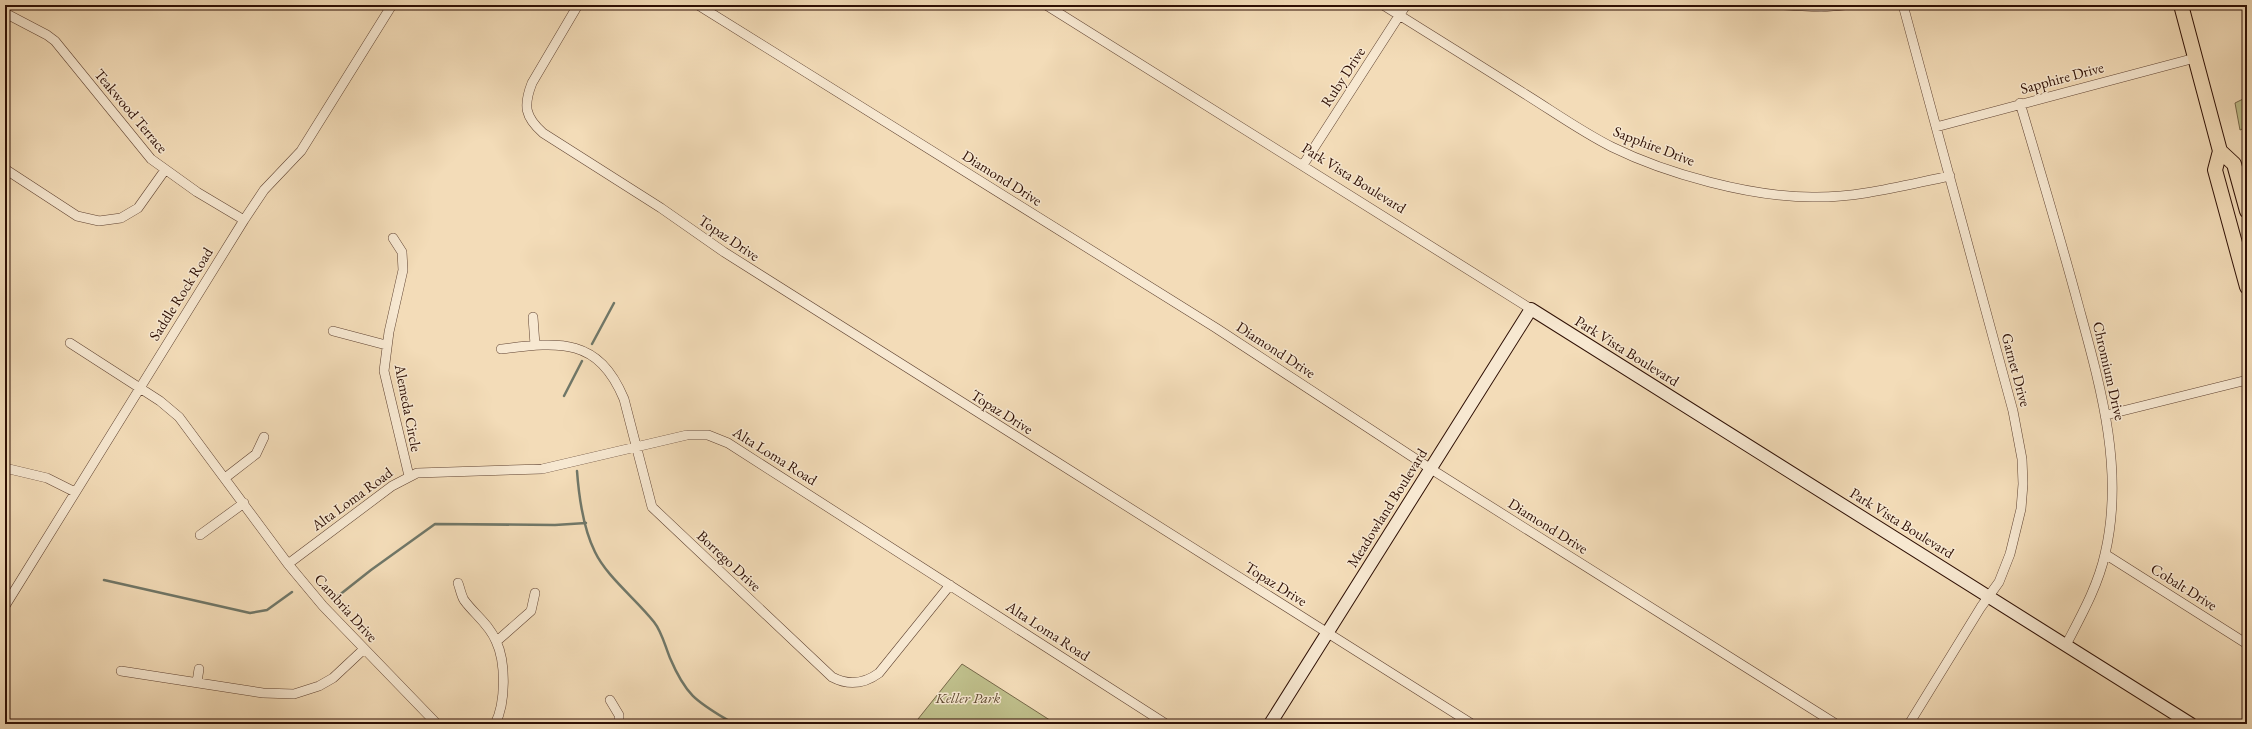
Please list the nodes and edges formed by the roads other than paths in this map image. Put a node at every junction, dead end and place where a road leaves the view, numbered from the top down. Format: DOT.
graph roads {
  1 [pos="392,5"];
  2 [pos="578,5"];
  3 [pos="698,5"];
  4 [pos="1046,5"];
  5 [pos="1383,5"];
  6 [pos="1406,5"];
  7 [pos="1784,5"];
  8 [pos="1845,5"];
  9 [pos="1902,5"];
  10 [pos="2181,5"];
  11 [pos="5,13"];
  12 [pos="1400,15"];
  13 [pos="2195,58"];
  14 [pos="2020,103"];
  15 [pos="1936,127"];
  16 [pos="2220,151"];
  17 [pos="1303,164"];
  18 [pos="5,169"];
  19 [pos="165,170"];
  20 [pos="1950,176"];
  21 [pos="2245,186"];
  22 [pos="2247,211"];
  23 [pos="244,220"];
  24 [pos="393,238"];
  25 [pos="2247,287"];
  26 [pos="1532,310"];
  27 [pos="533,317"];
  28 [pos="333,331"];
  29 [pos="70,343"];
  30 [pos="386,345"];
  31 [pos="535,345"];
  32 [pos="501,349"];
  33 [pos="2247,380"];
  34 [pos="139,387"];
  35 [pos="2106,415"];
  36 [pos="264,437"];
  37 [pos="637,446"];
  38 [pos="5,468"];
  39 [pos="1431,469"];
  40 [pos="409,476"];
  41 [pos="225,478"];
  42 [pos="75,492"];
  43 [pos="244,503"];
  44 [pos="200,535"];
  45 [pos="2105,554"];
  46 [pos="288,564"];
  47 [pos="458,582"];
  48 [pos="950,585"];
  49 [pos="535,593"];
  50 [pos="1989,597"];
  51 [pos="5,606"];
  52 [pos="1327,633"];
  53 [pos="497,641"];
  54 [pos="2247,644"];
  55 [pos="2066,645"];
  56 [pos="364,649"];
  57 [pos="199,669"];
  58 [pos="121,671"];
  59 [pos="197,682"];
  60 [pos="610,700"];
  61 [pos="437,724"];
  62 [pos="495,724"];
  63 [pos="618,724"];
  64 [pos="1166,724"];
  65 [pos="1270,724"];
  66 [pos="1472,724"];
  67 [pos="1836,724"];
  68 [pos="1909,724"];
  69 [pos="2191,724"];
  1 -- 23 [label="street, Saddle Rock Road"];
  2 -- 52 [label="street, Topaz Drive"];
  3 -- 39 [label="street, Diamond Drive"];
  4 -- 17 [label="street, Park Vista Boulevard"];
  5 -- 12 [label="street, Sapphire Drive"];
  6 -- 12 [label="street, Ruby Drive"];
  7 -- 8 [label="street"];
  9 -- 15 [label="street, Garnet Drive"];
  10 -- 13 [label="main road"];
  11 -- 19 [label="street, Teakwood Terrace"];
  12 -- 17 [label="street, Ruby Drive"];
  12 -- 20 [label="street, Sapphire Drive"];
  13 -- 14 [label="street, Sapphire Drive"];
  13 -- 16 [label="main road"];
  14 -- 15 [label="street, Sapphire Drive"];
  14 -- 35 [label="street, Chromium Drive"];
  15 -- 20 [label="street, Garnet Drive"];
  16 -- 21 [label="main road"];
  16 -- 25 [label="main road"];
  17 -- 26 [label="street, Park Vista Boulevard"];
  18 -- 19 [label="street"];
  19 -- 23 [label="street, Teakwood Terrace"];
  20 -- 50 [label="street, Garnet Drive"];
  21 -- 22 [label="main road"];
  23 -- 34 [label="street, Saddle Rock Road"];
  24 -- 30 [label="street, Alemeda Circle"];
  26 -- 39 [label="street, Meadowland Boulevard"];
  26 -- 50 [label="street, Park Vista Boulevard"];
  27 -- 31 [label="street"];
  28 -- 30 [label="street, Alemeda Circle"];
  29 -- 34 [label="street, Cambria Drive"];
  30 -- 40 [label="street, Alemeda Circle"];
  31 -- 32 [label="street, Borrego Drive"];
  31 -- 37 [label="street, Borrego Drive"];
  33 -- 35 [label="street"];
  34 -- 41 [label="street, Cambria Drive"];
  34 -- 42 [label="street, Saddle Rock Road"];
  35 -- 45 [label="street, Chromium Drive"];
  36 -- 41 [label="street"];
  37 -- 40 [label="street, Alta Loma Road"];
  37 -- 48 [label="street, Alta Loma Road"];
  37 -- 48 [label="street, Borrego Drive"];
  38 -- 42 [label="street"];
  39 -- 52 [label="street, Meadowland Boulevard"];
  39 -- 67 [label="street, Diamond Drive"];
  40 -- 46 [label="street, Alta Loma Road"];
  41 -- 43 [label="street, Cambria Drive"];
  42 -- 51 [label="street, Saddle Rock Road"];
  43 -- 44 [label="street"];
  43 -- 46 [label="street, Cambria Drive"];
  45 -- 54 [label="street, Cobalt Drive"];
  45 -- 55 [label="street, Chromium Drive"];
  46 -- 56 [label="street, Cambria Drive"];
  47 -- 53 [label="street"];
  48 -- 64 [label="street, Alta Loma Road"];
  49 -- 53 [label="street"];
  50 -- 55 [label="street, Park Vista Boulevard"];
  50 -- 68 [label="street, Garnet Drive"];
  52 -- 65 [label="street, Meadowland Boulevard"];
  52 -- 66 [label="street, Topaz Drive"];
  53 -- 62 [label="street"];
  55 -- 69 [label="street, Park Vista Boulevard"];
  56 -- 59 [label="street"];
  56 -- 61 [label="street, Cambria Drive"];
  57 -- 59 [label="street"];
  58 -- 59 [label="street"];
  60 -- 63 [label="street"];
}
